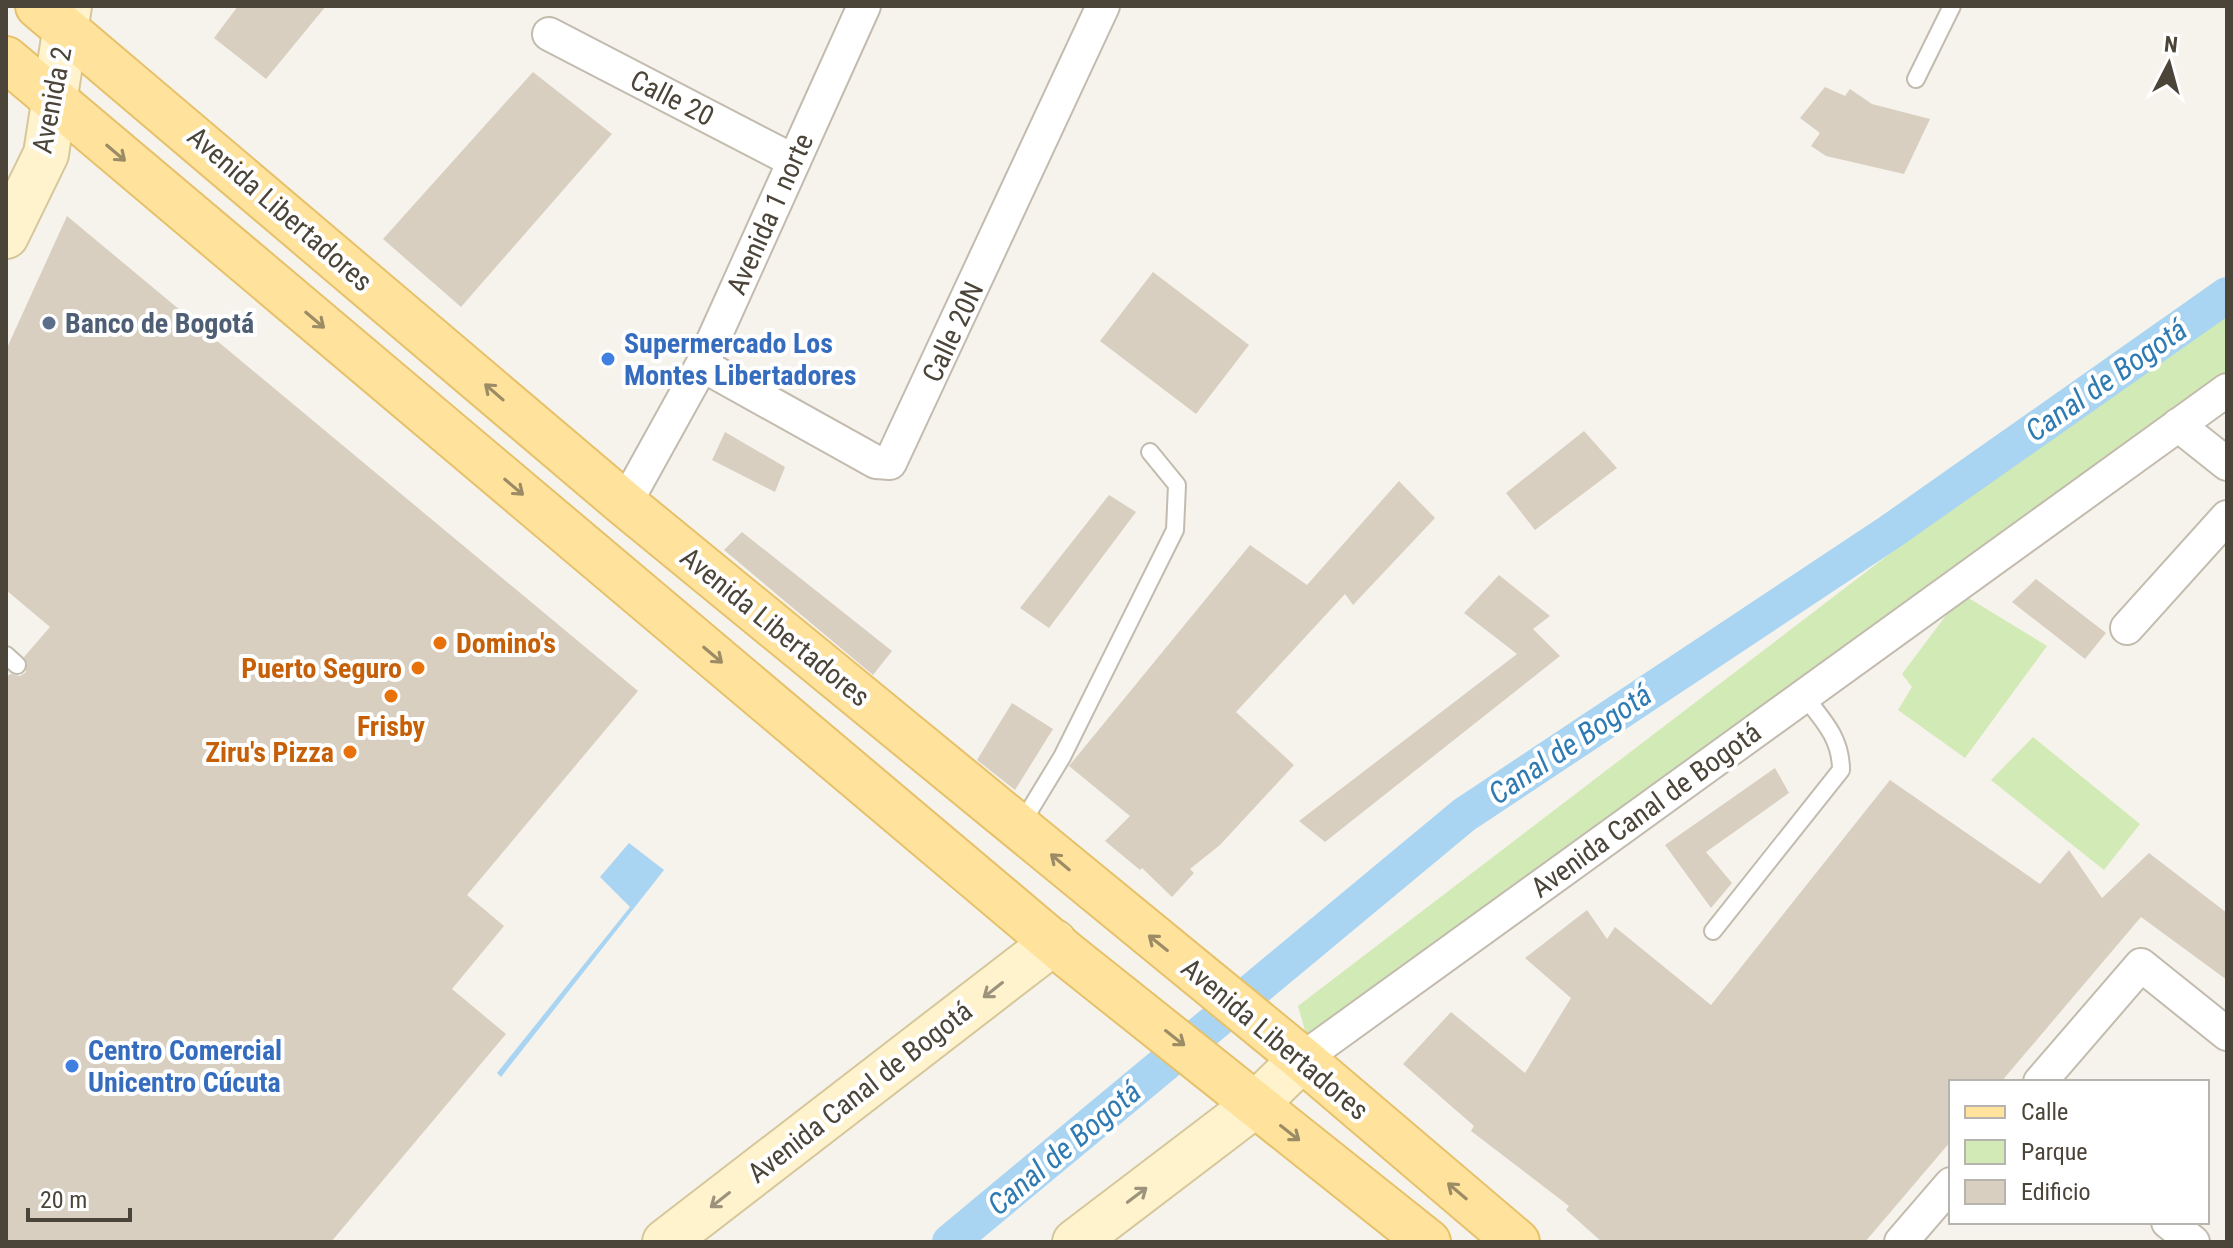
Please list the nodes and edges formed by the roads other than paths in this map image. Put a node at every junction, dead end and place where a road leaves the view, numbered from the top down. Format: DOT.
graph roads {
  1 [pos="864,6"];
  2 [pos="1103,6"];
  3 [pos="1952,6"];
  4 [pos="58,13"];
  5 [pos="549,34"];
  6 [pos="6,59"];
  7 [pos="1916,79"];
  8 [pos="56,103"];
  9 [pos="794,161"];
  10 [pos="6,236"];
  11 [pos="702,365"];
  12 [pos="2227,390"];
  13 [pos="2178,425"];
  14 [pos="1150,452"];
  15 [pos="2227,464"];
  16 [pos="625,504"];
  17 [pos="2227,517"];
  18 [pos="2127,628"];
  19 [pos="1804,696"];
  20 [pos="1019,828"];
  21 [pos="1713,931"];
  22 [pos="1062,949"];
  23 [pos="2227,1034"];
  24 [pos="1293,1052"];
  25 [pos="2042,1080"];
  26 [pos="1243,1093"];
  27 [pos="1949,1186"];
  28 [pos="2170,1224"];
  29 [pos="665,1242"];
  30 [pos="1075,1242"];
  31 [pos="1428,1242"];
  32 [pos="1517,1242"];
  33 [pos="1901,1242"];
  34 [pos="2193,1242"];
  1 -- 9 [label="street, Avenida 1 norte"];
  2 -- 11 [label="street, Calle 20N"];
  3 -- 7 [label="lane"];
  4 -- 8 [label="main road, Avenida 2"];
  16 -- 4 [label="main road, Avenida Libertadores, one-way"];
  5 -- 9 [label="street, Calle 20"];
  6 -- 8 [label="main road"];
  8 -- 10 [label="main road, Avenida 2"];
  8 -- 22 [label="main road, one-way"];
  9 -- 11 [label="street, Avenida 1 norte"];
  11 -- 16 [label="street, Avenida 1 norte"];
  12 -- 13 [label="street, Avenida Canal de Bogotá"];
  13 -- 15 [label="street"];
  13 -- 19 [label="street, Avenida Canal de Bogotá"];
  14 -- 20 [label="lane"];
  16 -- 20 [label="main road, Avenida Libertadores"];
  17 -- 18 [label="street"];
  19 -- 21 [label="lane"];
  19 -- 24 [label="street, Avenida Canal de Bogotá"];
  24 -- 20 [label="main road, Avenida Libertadores, one-way"];
  22 -- 26 [label="main road, one-way"];
  22 -- 29 [label="main road, Avenida Canal de Bogotá, one-way"];
  23 -- 25 [label="street"];
  24 -- 26 [label="main road, Avenida Canal de Bogotá"];
  32 -- 24 [label="main road, Avenida Libertadores, one-way"];
  30 -- 26 [label="main road, Avenida Canal de Bogotá, one-way"];
  26 -- 31 [label="main road, one-way"];
  27 -- 33 [label="street"];
  28 -- 34 [label="street"];
}
